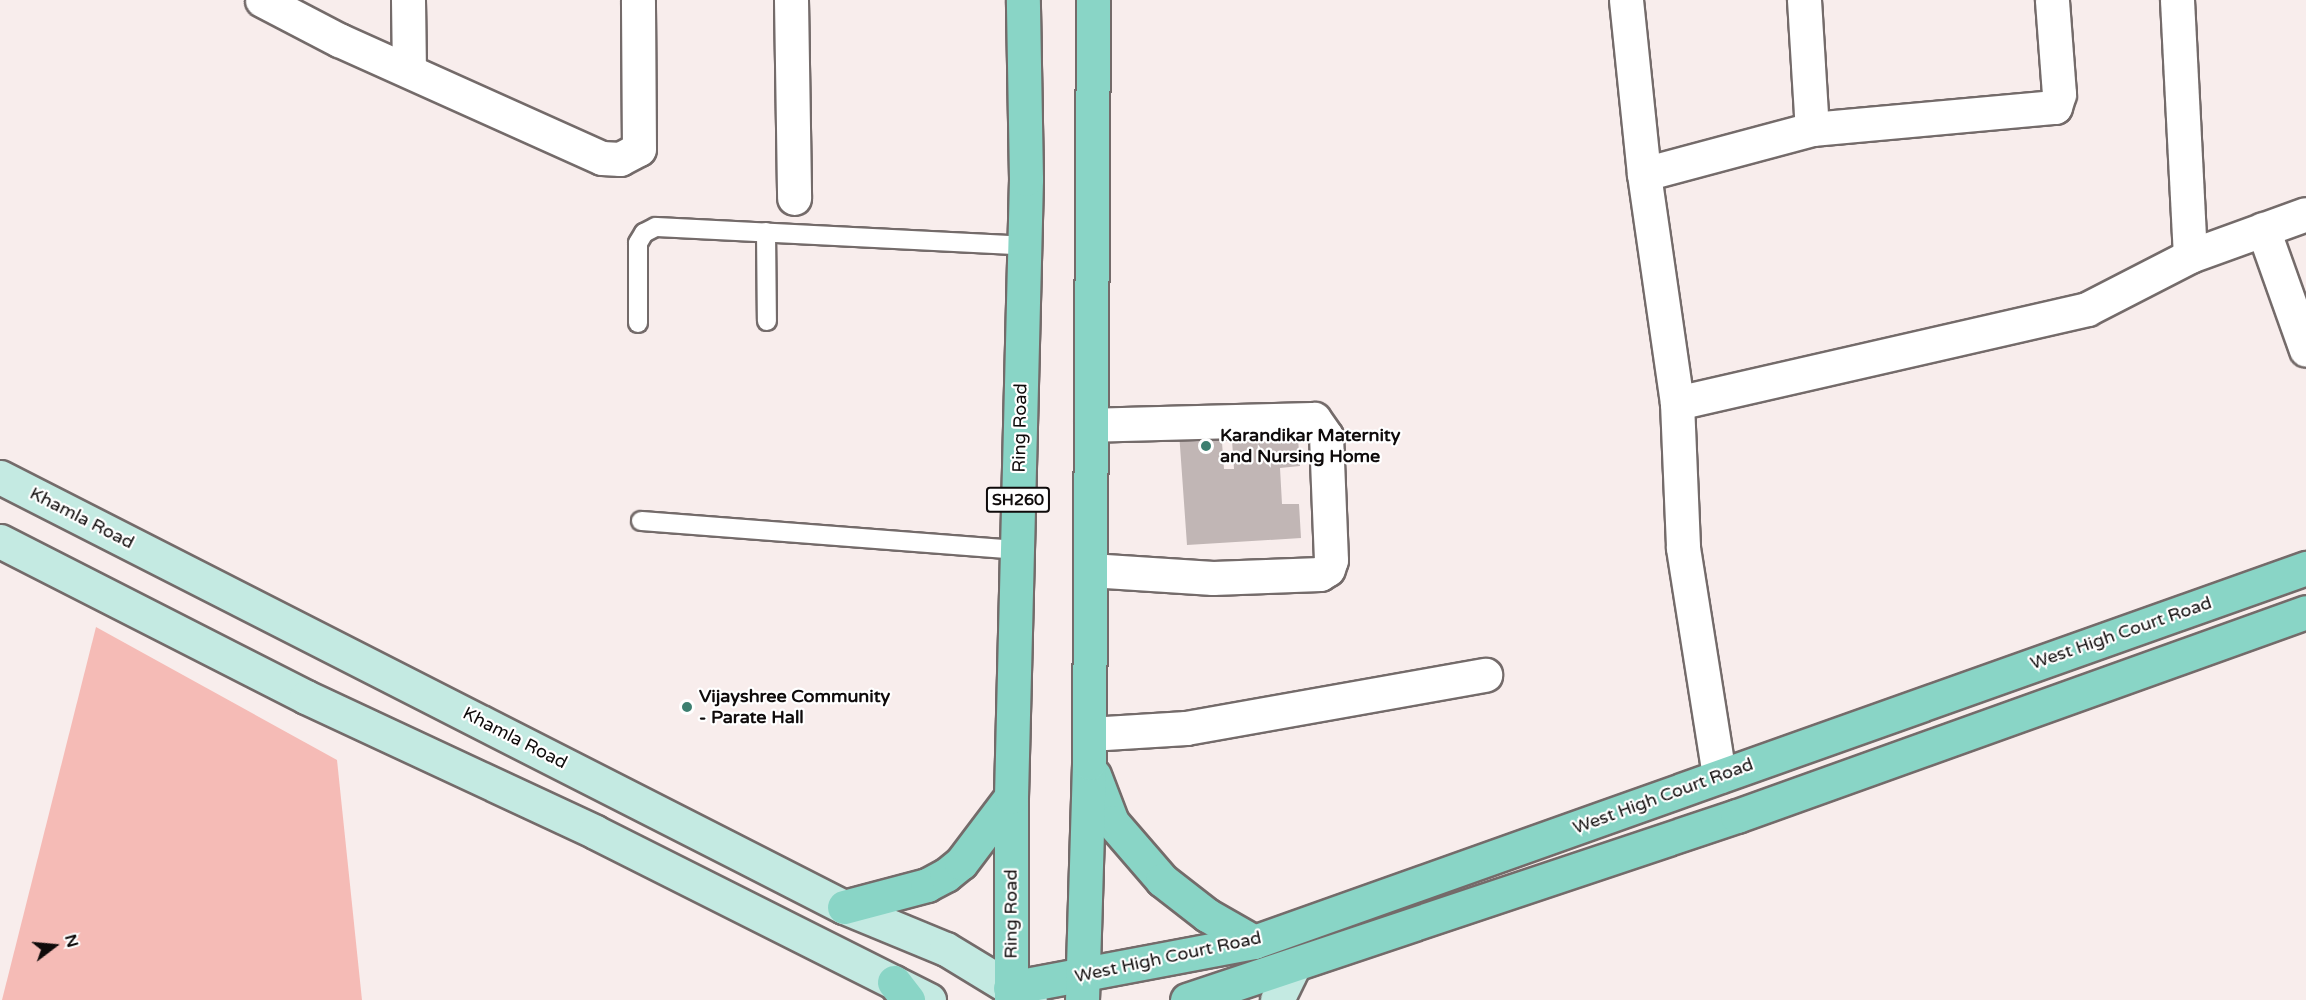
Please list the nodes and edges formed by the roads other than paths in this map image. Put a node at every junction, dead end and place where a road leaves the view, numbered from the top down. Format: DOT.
graph roads {
  1 [pos="262,0"];
  2 [pos="408,0"];
  3 [pos="638,0"];
  4 [pos="791,0"];
  5 [pos="1023,0"];
  6 [pos="1093,0"];
  7 [pos="1626,0"];
  8 [pos="1804,0"];
  9 [pos="2052,0"];
  10 [pos="2176,0"];
  11 [pos="409,69"];
  12 [pos="1812,129"];
  13 [pos="1644,174"];
  14 [pos="794,198"];
  15 [pos="2306,214"];
  16 [pos="2263,229"];
  17 [pos="766,232"];
  18 [pos="1025,246"];
  19 [pos="2190,256"];
  20 [pos="767,321"];
  21 [pos="638,323"];
  22 [pos="2306,350"];
  23 [pos="1677,403"];
  24 [pos="1091,424"];
  25 [pos="0,477"];
  26 [pos="642,521"];
  27 [pos="0,541"];
  28 [pos="1017,550"];
  29 [pos="2306,568"];
  30 [pos="1090,570"];
  31 [pos="2306,612"];
  32 [pos="1485,675"];
  33 [pos="1089,748"];
  34 [pos="1719,776"];
  35 [pos="1011,797"];
  36 [pos="843,907"];
  37 [pos="1254,942"];
  38 [pos="1293,967"];
  39 [pos="1082,988"];
  40 [pos="901,991"];
  41 [pos="1017,996"];
  42 [pos="929,1000"];
  43 [pos="1187,1000"];
  44 [pos="1277,1000"];
  1 -- 11 [label="street"];
  2 -- 11 [label="street"];
  3 -- 11 [label="street"];
  4 -- 14 [label="street"];
  5 -- 18 [label="main road, Ring Road / SH260"];
  6 -- 24 [label="main road"];
  7 -- 13 [label="street"];
  8 -- 12 [label="street"];
  9 -- 12 [label="street"];
  10 -- 19 [label="street"];
  12 -- 13 [label="street"];
  13 -- 23 [label="street"];
  15 -- 16 [label="street"];
  16 -- 19 [label="street"];
  16 -- 22 [label="street"];
  17 -- 18 [label="lane"];
  17 -- 20 [label="lane"];
  17 -- 21 [label="lane"];
  18 -- 28 [label="main road, Ring Road / SH260"];
  19 -- 23 [label="street"];
  23 -- 34 [label="street"];
  24 -- 30 [label="main road"];
  24 -- 30 [label="street"];
  25 -- 36 [label="street, Khamla Road"];
  26 -- 28 [label="lane"];
  27 -- 40 [label="street"];
  28 -- 35 [label="main road, Ring Road / SH260"];
  29 -- 34 [label="main road, West High Court Road"];
  30 -- 33 [label="main road"];
  31 -- 38 [label="main road"];
  32 -- 33 [label="street"];
  33 -- 37 [label="main road"];
  33 -- 39 [label="main road"];
  34 -- 37 [label="main road, West High Court Road"];
  35 -- 36 [label="main road"];
  35 -- 41 [label="main road, Ring Road / SH260"];
  36 -- 41 [label="street, Khamla Road"];
  37 -- 39 [label="main road, West High Court Road"];
  38 -- 43 [label="main road"];
  38 -- 44 [label="street"];
  39 -- 41 [label="main road, West High Court Road"];
  40 -- 42 [label="street"];
}
